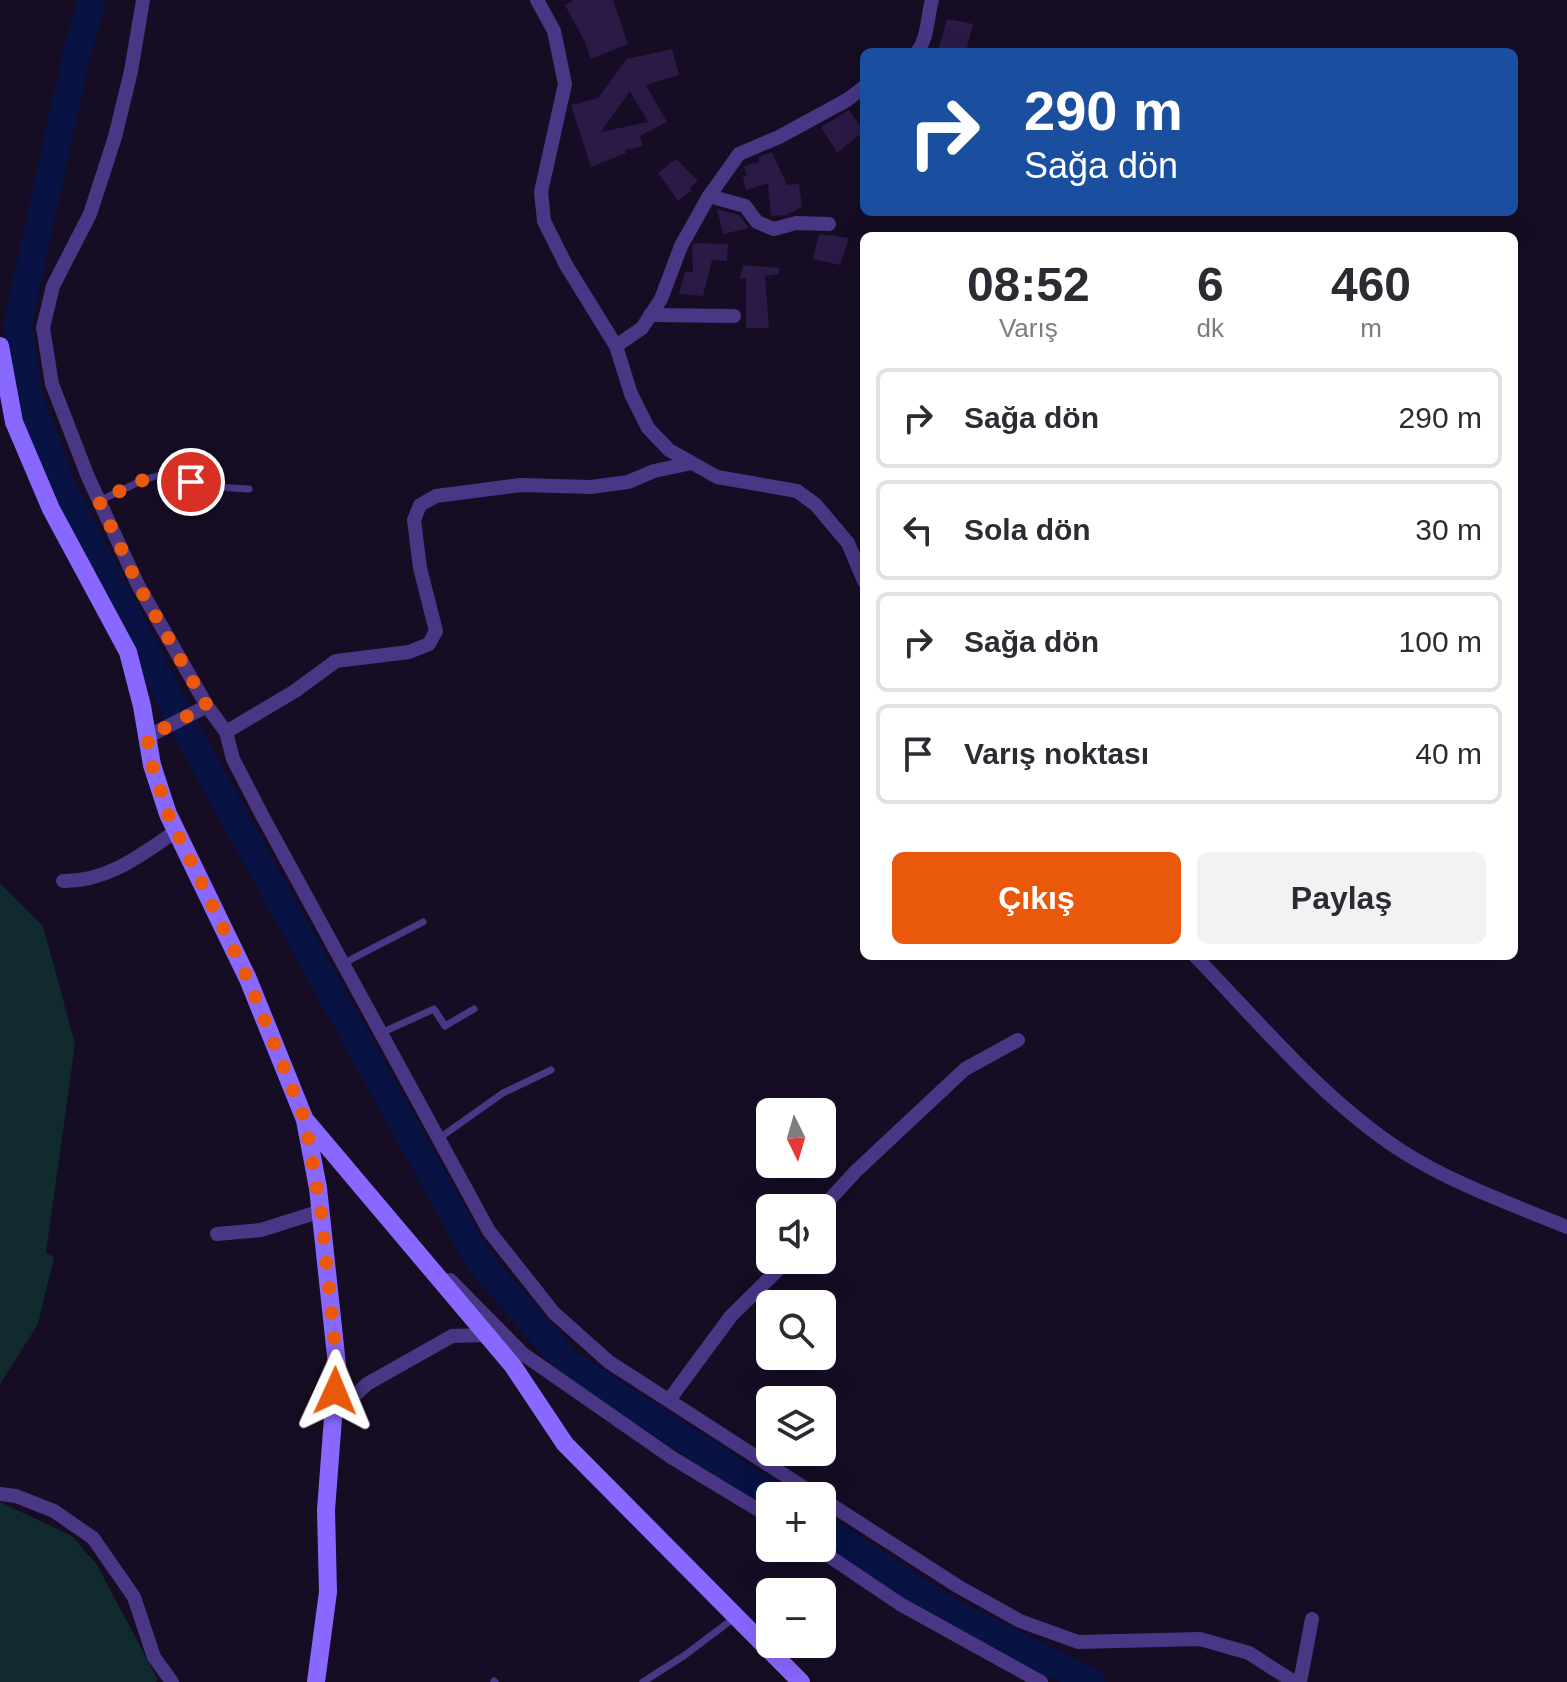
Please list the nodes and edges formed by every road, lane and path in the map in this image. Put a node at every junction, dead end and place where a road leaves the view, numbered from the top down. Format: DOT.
graph roads {
  1 [pos="143,0"];
  2 [pos="932,0"];
  3 [pos="544,3"];
  4 [pos="920,48"];
  5 [pos="860,90"];
  6 [pos="709,196"];
  7 [pos="829,224"];
  8 [pos="650,315"];
  9 [pos="734,316"];
  10 [pos="0,346"];
  11 [pos="616,346"];
  12 [pos="692,463"];
  13 [pos="249,489"];
  14 [pos="99,501"];
  15 [pos="860,572"];
  16 [pos="207,706"];
  17 [pos="226,732"];
  18 [pos="147,737"];
  19 [pos="176,831"];
  20 [pos="63,881"];
  21 [pos="423,922"];
  22 [pos="1199,960"];
  23 [pos="342,964"];
  24 [pos="474,1009"];
  25 [pos="379,1034"];
  26 [pos="1018,1040"];
  27 [pos="551,1070"];
  28 [pos="305,1120"];
  29 [pos="438,1139"];
  30 [pos="835,1194"];
  31 [pos="321,1211"];
  32 [pos="1567,1227"];
  33 [pos="217,1234"];
  34 [pos="429,1266"];
  35 [pos="774,1274"];
  36 [pos="487,1335"];
  37 [pos="669,1400"];
  38 [pos="333,1416"];
  39 [pos="795,1482"];
  40 [pos="0,1494"];
  41 [pos="836,1508"];
  42 [pos="756,1509"];
  43 [pos="836,1561"];
  44 [pos="735,1617"];
  45 [pos="1312,1619"];
  46 [pos="172,1682"];
  47 [pos="316,1682"];
  48 [pos="643,1682"];
  49 [pos="801,1682"];
  50 [pos="1041,1682"];
  51 [pos="1294,1682"];
  52 [pos="1300,1682"];
  1 -- 14 [label="street"];
  2 -- 4 [label="street"];
  3 -- 11 [label="street"];
  5 -- 6 [label="street"];
  6 -- 7 [label="street"];
  6 -- 8 [label="street"];
  8 -- 9 [label="street"];
  8 -- 11 [label="street"];
  10 -- 18 [label="street"];
  11 -- 12 [label="street"];
  12 -- 15 [label="street"];
  12 -- 17 [label="street"];
  13 -- 14 [label="lane"];
  14 -- 16 [label="street"];
  16 -- 17 [label="street"];
  16 -- 18 [label="street"];
  17 -- 23 [label="street"];
  18 -- 19 [label="street"];
  19 -- 20 [label="street"];
  19 -- 28 [label="street"];
  21 -- 23 [label="lane"];
  22 -- 32 [label="street"];
  23 -- 25 [label="street"];
  24 -- 25 [label="lane"];
  25 -- 29 [label="street"];
  26 -- 30 [label="street"];
  27 -- 29 [label="lane"];
  28 -- 31 [label="street"];
  28 -- 34 [label="street"];
  29 -- 37 [label="street"];
  31 -- 33 [label="street"];
  31 -- 38 [label="street"];
  34 -- 36 [label="street"];
  34 -- 42 [label="street"];
  35 -- 37 [label="street"];
  36 -- 38 [label="street"];
  36 -- 44 [label="street"];
  37 -- 39 [label="street"];
  38 -- 47 [label="street"];
  40 -- 46 [label="street"];
  41 -- 51 [label="street"];
  43 -- 50 [label="street"];
  44 -- 48 [label="lane"];
  44 -- 49 [label="street"];
  45 -- 52 [label="street"];
}
